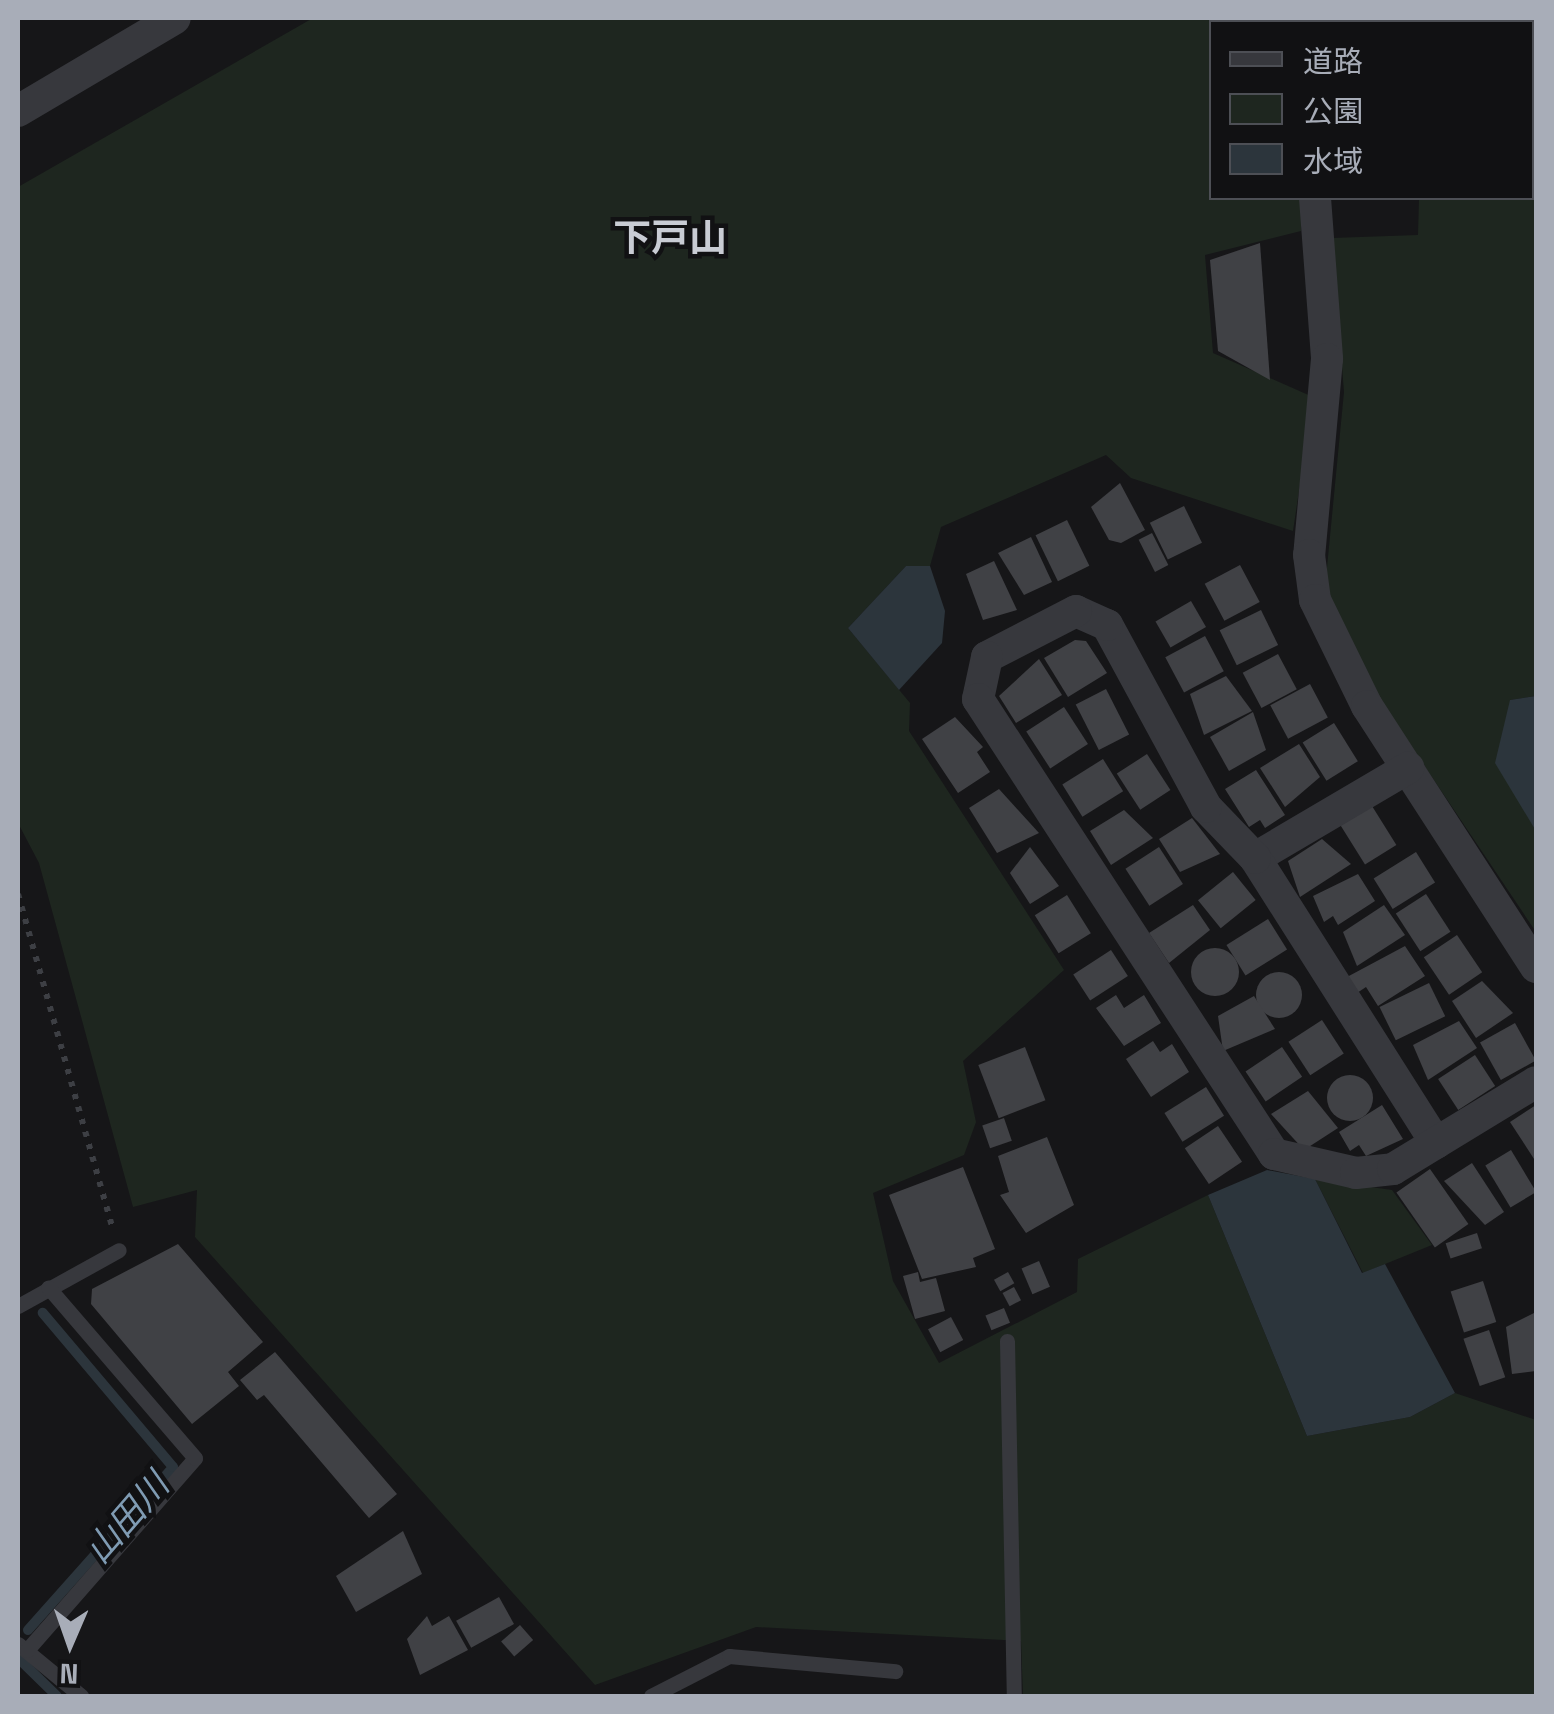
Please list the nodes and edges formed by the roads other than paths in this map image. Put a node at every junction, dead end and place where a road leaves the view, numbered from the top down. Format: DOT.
graph roads {
  1 [pos="175,18"];
  2 [pos="18,111"];
  3 [pos="1315,200"];
  4 [pos="1408,768"];
  5 [pos="1256,858"];
  6 [pos="1536,967"];
  7 [pos="1536,1082"];
  8 [pos="1436,1143"];
  9 [pos="119,1250"];
  10 [pos="48,1287"];
  11 [pos="18,1306"];
  12 [pos="1007,1341"];
  13 [pos="22,1647"];
  14 [pos="896,1670"];
  15 [pos="81,1696"];
  16 [pos="651,1696"];
  17 [pos="1014,1696"];
  1 -- 2 [label="street"];
  3 -- 4 [label="street"];
  4 -- 5 [label="street"];
  4 -- 6 [label="street"];
  5 -- 8 [label="street"];
  5 -- 8 [label="street"];
  7 -- 8 [label="street"];
  9 -- 10 [label="lane"];
  10 -- 11 [label="lane"];
  10 -- 13 [label="lane"];
  12 -- 17 [label="lane"];
  13 -- 15 [label="lane"];
  14 -- 16 [label="lane"];
}
